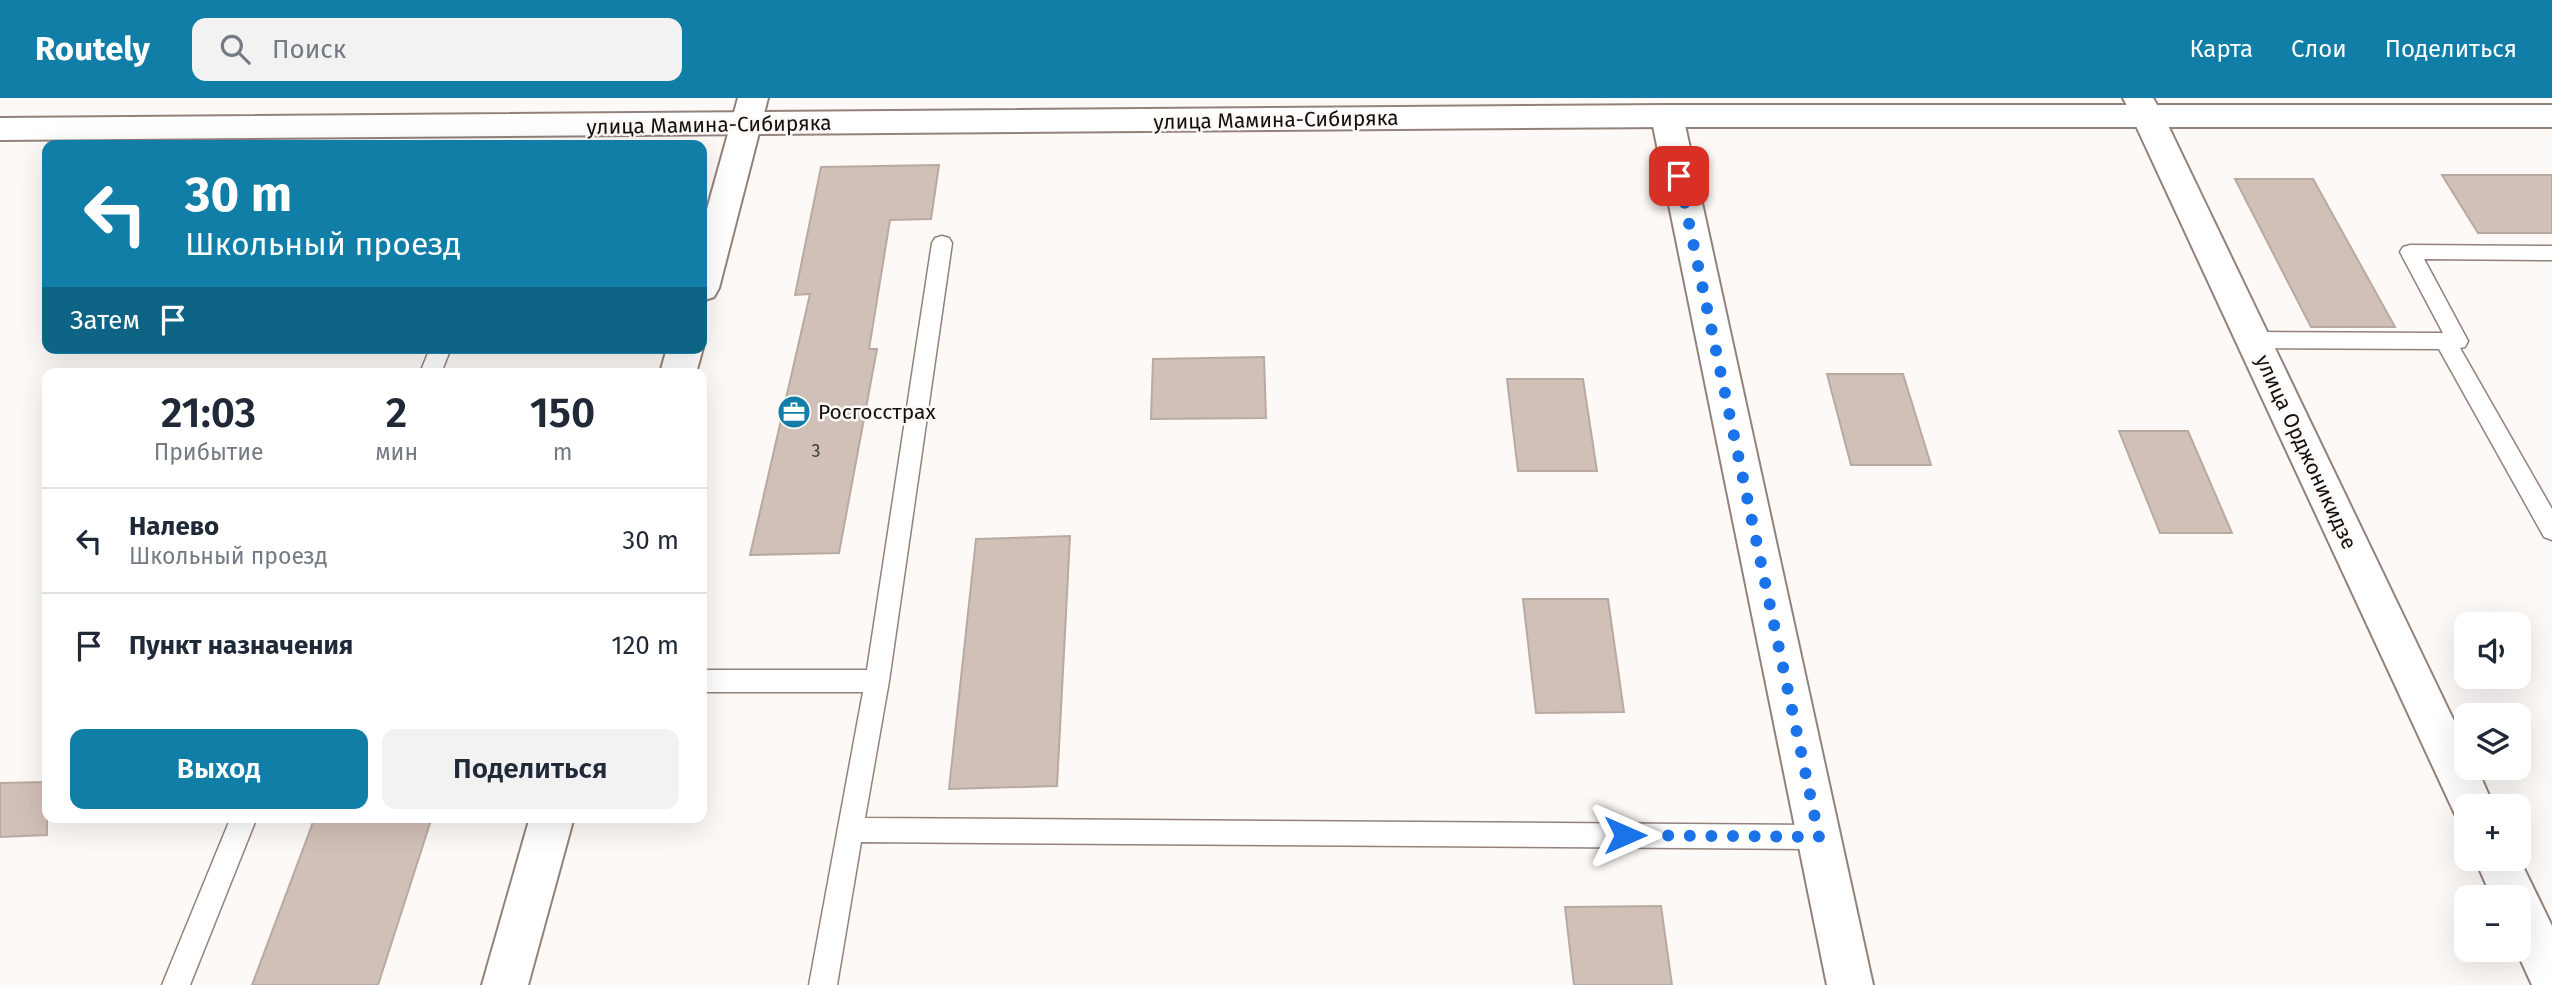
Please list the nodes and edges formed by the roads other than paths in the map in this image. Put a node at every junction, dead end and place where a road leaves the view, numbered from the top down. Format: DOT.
graph roads {
  1 [pos="2142,106"];
  2 [pos="750,111"];
  3 [pos="1667,116"];
  4 [pos="2552,116"];
  5 [pos="0,129"];
  6 [pos="943,243"];
  7 [pos="2552,253"];
  8 [pos="707,270"];
  9 [pos="2253,340"];
  10 [pos="2445,341"];
  11 [pos="2552,529"];
  12 [pos="707,681"];
  13 [pos="877,681"];
  14 [pos="2467,794"];
  15 [pos="242,823"];
  16 [pos="550,823"];
  17 [pos="851,830"];
  18 [pos="1819,837"];
  19 [pos="2531,932"];
  20 [pos="2552,976"];
  21 [pos="176,985"];
  22 [pos="505,985"];
  23 [pos="823,985"];
  24 [pos="1850,985"];
  1 -- 3 [label="main road, улица Мамина-Сибиряка"];
  1 -- 4 [label="main road, улица Мамина-Сибиряка"];
  1 -- 9 [label="main road, улица Орджоникидзе"];
  2 -- 3 [label="main road, улица Мамина-Сибиряка"];
  2 -- 5 [label="main road, улица Мамина-Сибиряка"];
  2 -- 8 [label="main road"];
  3 -- 18 [label="main road"];
  6 -- 13 [label="lane"];
  7 -- 10 [label="lane"];
  9 -- 10 [label="lane"];
  9 -- 14 [label="main road, улица Орджоникидзе"];
  10 -- 11 [label="lane"];
  12 -- 13 [label="lane"];
  13 -- 17 [label="lane"];
  15 -- 21 [label="lane"];
  16 -- 22 [label="main road"];
  17 -- 18 [label="lane"];
  17 -- 23 [label="lane"];
  18 -- 24 [label="main road"];
  19 -- 20 [label="main road"];
}
